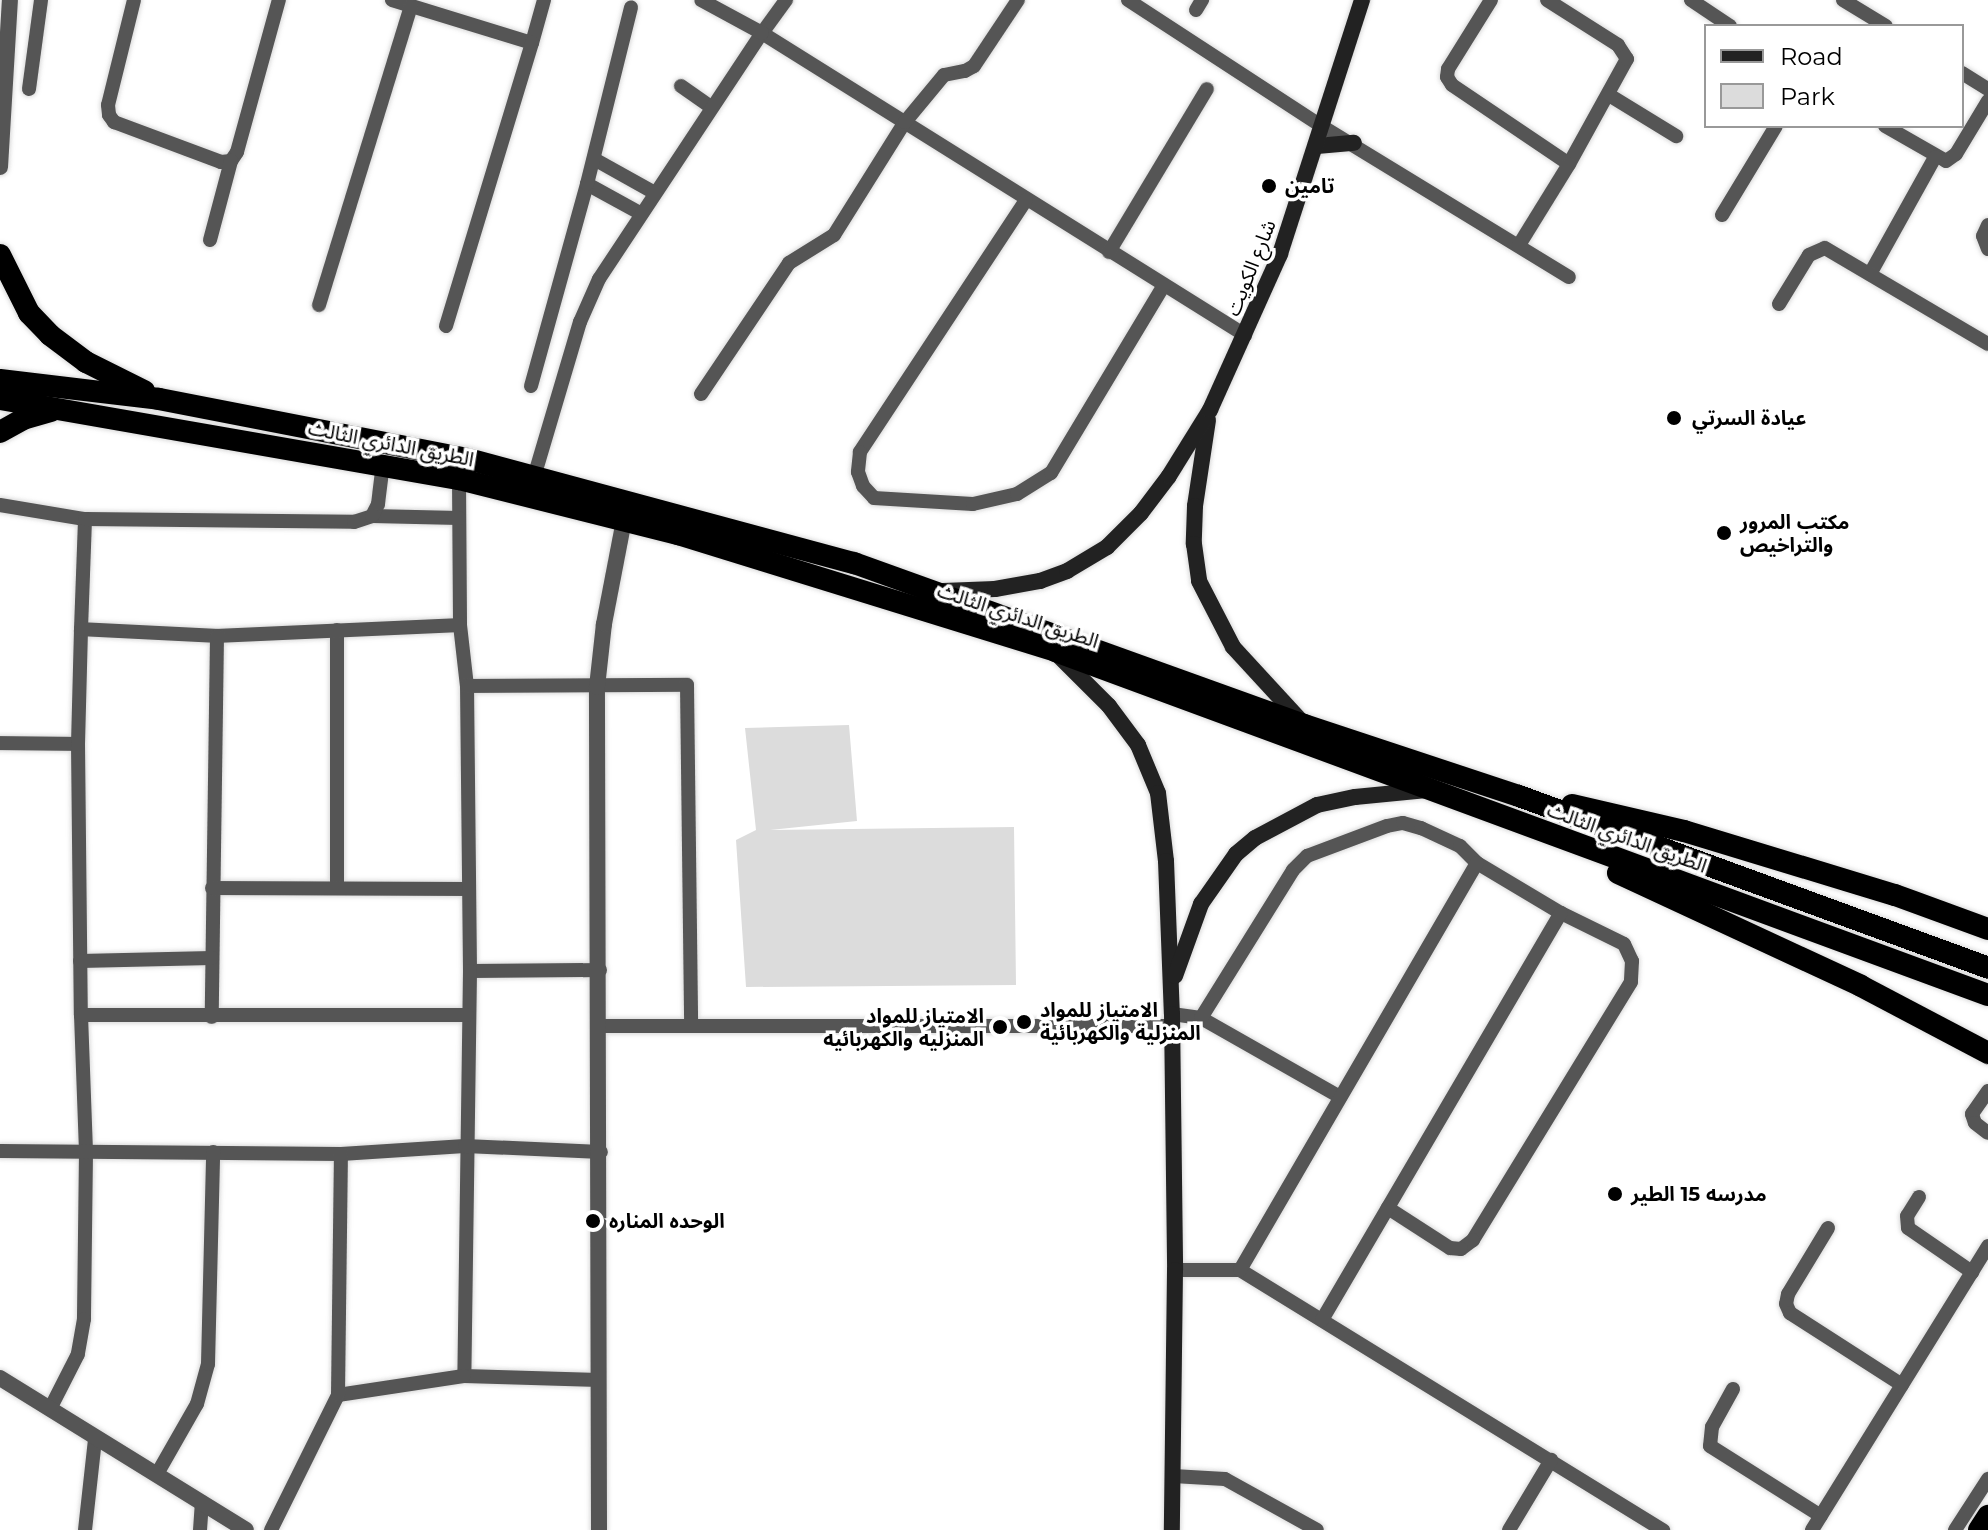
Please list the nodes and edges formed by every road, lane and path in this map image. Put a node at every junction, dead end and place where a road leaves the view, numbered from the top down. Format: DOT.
graph roads {
  1 [pos="10,0"];
  2 [pos="41,0"];
  3 [pos="134,0"];
  4 [pos="279,0"];
  5 [pos="392,0"];
  6 [pos="544,0"];
  7 [pos="701,0"];
  8 [pos="786,0"];
  9 [pos="1018,0"];
  10 [pos="1128,0"];
  11 [pos="1362,0"];
  12 [pos="1491,0"];
  13 [pos="1547,0"];
  14 [pos="1691,0"];
  15 [pos="1843,0"];
  16 [pos="411,6"];
  17 [pos="631,7"];
  18 [pos="1727,24"];
  19 [pos="1883,24"];
  20 [pos="762,33"];
  21 [pos="532,43"];
  22 [pos="1964,74"];
  23 [pos="681,86"];
  24 [pos="29,89"];
  25 [pos="1207,89"];
  26 [pos="1988,89"];
  27 [pos="1609,95"];
  28 [pos="1988,101"];
  29 [pos="711,107"];
  30 [pos="905,122"];
  31 [pos="1323,127"];
  32 [pos="1775,128"];
  33 [pos="1888,128"];
  34 [pos="1676,136"];
  35 [pos="1354,143"];
  36 [pos="1317,146"];
  37 [pos="1935,157"];
  38 [pos="594,159"];
  39 [pos="231,161"];
  40 [pos="1569,164"];
  41 [pos="0,167"];
  42 [pos="587,184"];
  43 [pos="653,192"];
  44 [pos="1026,200"];
  45 [pos="640,213"];
  46 [pos="1722,215"];
  47 [pos="1988,225"];
  48 [pos="210,240"];
  49 [pos="1519,245"];
  50 [pos="1988,249"];
  51 [pos="1109,252"];
  52 [pos="0,255"];
  53 [pos="1870,274"];
  54 [pos="1569,277"];
  55 [pos="1164,285"];
  56 [pos="1779,304"];
  57 [pos="319,305"];
  58 [pos="446,326"];
  59 [pos="1245,335"];
  60 [pos="1988,344"];
  61 [pos="0,380"];
  62 [pos="531,386"];
  63 [pos="701,394"];
  64 [pos="0,399"];
  65 [pos="159,399"];
  66 [pos="59,409"];
  67 [pos="1210,410"];
  68 [pos="0,432"];
  69 [pos="383,465"];
  70 [pos="534,477"];
  71 [pos="459,479"];
  72 [pos="0,505"];
  73 [pos="372,516"];
  74 [pos="459,518"];
  75 [pos="85,519"];
  76 [pos="624,520"];
  77 [pos="930,592"];
  78 [pos="460,625"];
  79 [pos="81,629"];
  80 [pos="337,630"];
  81 [pos="217,636"];
  82 [pos="1055,651"];
  83 [pos="467,686"];
  84 [pos="597,687"];
  85 [pos="1304,725"];
  86 [pos="0,743"];
  87 [pos="78,744"];
  88 [pos="1428,790"];
  89 [pos="1519,796"];
  90 [pos="1535,830"];
  91 [pos="1477,863"];
  92 [pos="212,888"];
  93 [pos="337,888"];
  94 [pos="466,889"];
  95 [pos="1561,913"];
  96 [pos="1988,929"];
  97 [pos="212,958"];
  98 [pos="80,961"];
  99 [pos="1988,968"];
  100 [pos="600,970"];
  101 [pos="470,971"];
  102 [pos="1171,993"];
  103 [pos="1988,995"];
  104 [pos="81,1015"];
  105 [pos="467,1015"];
  106 [pos="212,1017"];
  107 [pos="1201,1018"];
  108 [pos="1172,1020"];
  109 [pos="601,1026"];
  110 [pos="691,1026"];
  111 [pos="1988,1053"];
  112 [pos="1988,1091"];
  113 [pos="1340,1097"];
  114 [pos="1988,1133"];
  115 [pos="465,1146"];
  116 [pos="0,1151"];
  117 [pos="86,1152"];
  118 [pos="213,1152"];
  119 [pos="601,1152"];
  120 [pos="341,1154"];
  121 [pos="1919,1197"];
  122 [pos="1388,1208"];
  123 [pos="1828,1228"];
  124 [pos="1988,1246"];
  125 [pos="1175,1270"];
  126 [pos="1240,1270"];
  127 [pos="1972,1272"];
  128 [pos="1322,1320"];
  129 [pos="464,1376"];
  130 [pos="0,1378"];
  131 [pos="599,1380"];
  132 [pos="1902,1385"];
  133 [pos="1733,1389"];
  134 [pos="338,1395"];
  135 [pos="50,1409"];
  136 [pos="95,1439"];
  137 [pos="1551,1460"];
  138 [pos="157,1474"];
  139 [pos="1173,1476"];
  140 [pos="1988,1479"];
  141 [pos="202,1502"];
  142 [pos="1821,1516"];
  143 [pos="1988,1516"];
  144 [pos="85,1530"];
  145 [pos="200,1530"];
  146 [pos="246,1530"];
  147 [pos="271,1530"];
  148 [pos="599,1530"];
  149 [pos="1172,1530"];
  150 [pos="1317,1530"];
  151 [pos="1509,1530"];
  152 [pos="1663,1530"];
  153 [pos="1812,1530"];
  154 [pos="1955,1530"];
  155 [pos="1979,1530"];
  1 -- 41 [label="street"];
  2 -- 24 [label="street"];
  3 -- 39 [label="street"];
  4 -- 39 [label="street"];
  5 -- 16 [label="street"];
  6 -- 21 [label="street"];
  7 -- 20 [label="street"];
  8 -- 20 [label="street"];
  9 -- 30 [label="street"];
  10 -- 31 [label="street"];
  11 -- 31 [label="main road, شارع الكويت"];
  12 -- 40 [label="street"];
  13 -- 27 [label="street"];
  14 -- 18 [label="street"];
  15 -- 19 [label="street"];
  16 -- 21 [label="street"];
  16 -- 57 [label="street"];
  17 -- 38 [label="street"];
  20 -- 29 [label="street"];
  20 -- 30 [label="street"];
  21 -- 58 [label="street"];
  22 -- 26 [label="street"];
  23 -- 29 [label="street"];
  25 -- 51 [label="street"];
  27 -- 34 [label="street"];
  27 -- 40 [label="street"];
  28 -- 37 [label="street"];
  29 -- 43 [label="street"];
  30 -- 44 [label="street"];
  30 -- 63 [label="street"];
  31 -- 35 [label="street"];
  31 -- 36 [label="main road, شارع الكويت"];
  32 -- 46 [label="street"];
  33 -- 37 [label="street"];
  35 -- 36 [label="main road"];
  35 -- 49 [label="street"];
  36 -- 59 [label="main road, شارع الكويت"];
  37 -- 53 [label="street"];
  38 -- 42 [label="street"];
  38 -- 43 [label="street"];
  39 -- 48 [label="street"];
  40 -- 49 [label="street"];
  42 -- 45 [label="street"];
  42 -- 62 [label="street"];
  43 -- 45 [label="street"];
  44 -- 51 [label="street"];
  44 -- 55 [label="street"];
  45 -- 70 [label="street"];
  47 -- 50 [label="street"];
  49 -- 54 [label="street"];
  51 -- 55 [label="street"];
  52 -- 65 [label="highway"];
  53 -- 56 [label="street"];
  53 -- 60 [label="street"];
  55 -- 59 [label="street"];
  59 -- 67 [label="main road, شارع الكويت"];
  61 -- 65 [label="highway, الطريق الدائري الثالث"];
  64 -- 66 [label="highway, الطريق الدائري الثالث"];
  65 -- 70 [label="highway, الطريق الدائري الثالث"];
  66 -- 68 [label="highway"];
  66 -- 69 [label="highway, الطريق الدائري الثالث"];
  67 -- 77 [label="main road, شارع الكويت"];
  67 -- 85 [label="main road, شارع الكويت"];
  69 -- 71 [label="highway, الطريق الدائري الثالث"];
  69 -- 73 [label="street"];
  70 -- 77 [label="highway, الطريق الدائري الثالث"];
  71 -- 74 [label="street"];
  71 -- 76 [label="highway, الطريق الدائري الثالث"];
  72 -- 75 [label="street"];
  73 -- 74 [label="street"];
  73 -- 75 [label="street"];
  74 -- 78 [label="street"];
  75 -- 79 [label="street"];
  76 -- 82 [label="highway, الطريق الدائري الثالث"];
  76 -- 84 [label="street"];
  77 -- 85 [label="highway, الطريق الدائري الثالث"];
  78 -- 80 [label="street"];
  78 -- 83 [label="street"];
  79 -- 81 [label="street"];
  79 -- 87 [label="street"];
  80 -- 81 [label="street"];
  80 -- 93 [label="street"];
  81 -- 92 [label="street"];
  82 -- 88 [label="highway, الطريق الدائري الثالث"];
  82 -- 102 [label="main road"];
  83 -- 84 [label="street"];
  83 -- 94 [label="street"];
  84 -- 100 [label="street"];
  84 -- 110 [label="street"];
  85 -- 89 [label="highway, الطريق الدائري الثالث"];
  86 -- 87 [label="street"];
  87 -- 98 [label="street"];
  88 -- 90 [label="highway, الطريق الدائري الثالث"];
  88 -- 102 [label="main road"];
  89 -- 96 [label="highway"];
  89 -- 99 [label="highway, الطريق الدائري الثالث"];
  90 -- 103 [label="highway, الطريق الدائري الثالث"];
  90 -- 111 [label="highway"];
  91 -- 95 [label="street"];
  91 -- 107 [label="street"];
  91 -- 113 [label="street"];
  92 -- 93 [label="street"];
  92 -- 97 [label="street"];
  93 -- 94 [label="street"];
  94 -- 101 [label="street"];
  95 -- 122 [label="street"];
  95 -- 122 [label="street"];
  97 -- 98 [label="street"];
  97 -- 106 [label="street"];
  98 -- 104 [label="street"];
  100 -- 101 [label="street"];
  100 -- 109 [label="street"];
  101 -- 105 [label="street"];
  102 -- 108 [label="main road"];
  104 -- 106 [label="street"];
  104 -- 117 [label="street"];
  105 -- 106 [label="street"];
  105 -- 115 [label="street"];
  107 -- 108 [label="street"];
  107 -- 113 [label="street"];
  108 -- 110 [label="street"];
  108 -- 125 [label="main road"];
  109 -- 110 [label="street"];
  109 -- 119 [label="street"];
  112 -- 114 [label="street"];
  113 -- 126 [label="street"];
  115 -- 119 [label="street"];
  115 -- 120 [label="street"];
  115 -- 129 [label="street"];
  116 -- 117 [label="street"];
  117 -- 118 [label="street"];
  117 -- 135 [label="street"];
  118 -- 120 [label="street"];
  118 -- 138 [label="street"];
  119 -- 131 [label="street"];
  120 -- 134 [label="street"];
  121 -- 127 [label="street"];
  122 -- 128 [label="street"];
  123 -- 132 [label="street"];
  124 -- 127 [label="street"];
  125 -- 126 [label="street"];
  125 -- 139 [label="main road"];
  126 -- 128 [label="street"];
  127 -- 132 [label="street"];
  128 -- 137 [label="street"];
  129 -- 131 [label="street"];
  129 -- 134 [label="street"];
  130 -- 135 [label="street"];
  131 -- 148 [label="street"];
  132 -- 142 [label="street"];
  133 -- 142 [label="street"];
  134 -- 147 [label="street"];
  135 -- 136 [label="street"];
  136 -- 138 [label="street"];
  136 -- 144 [label="street"];
  137 -- 151 [label="street"];
  137 -- 152 [label="street"];
  138 -- 141 [label="street"];
  139 -- 149 [label="main road"];
  139 -- 150 [label="street"];
  140 -- 154 [label="street"];
  141 -- 145 [label="street"];
  141 -- 146 [label="street"];
  142 -- 153 [label="street"];
  143 -- 155 [label="highway"];
}
